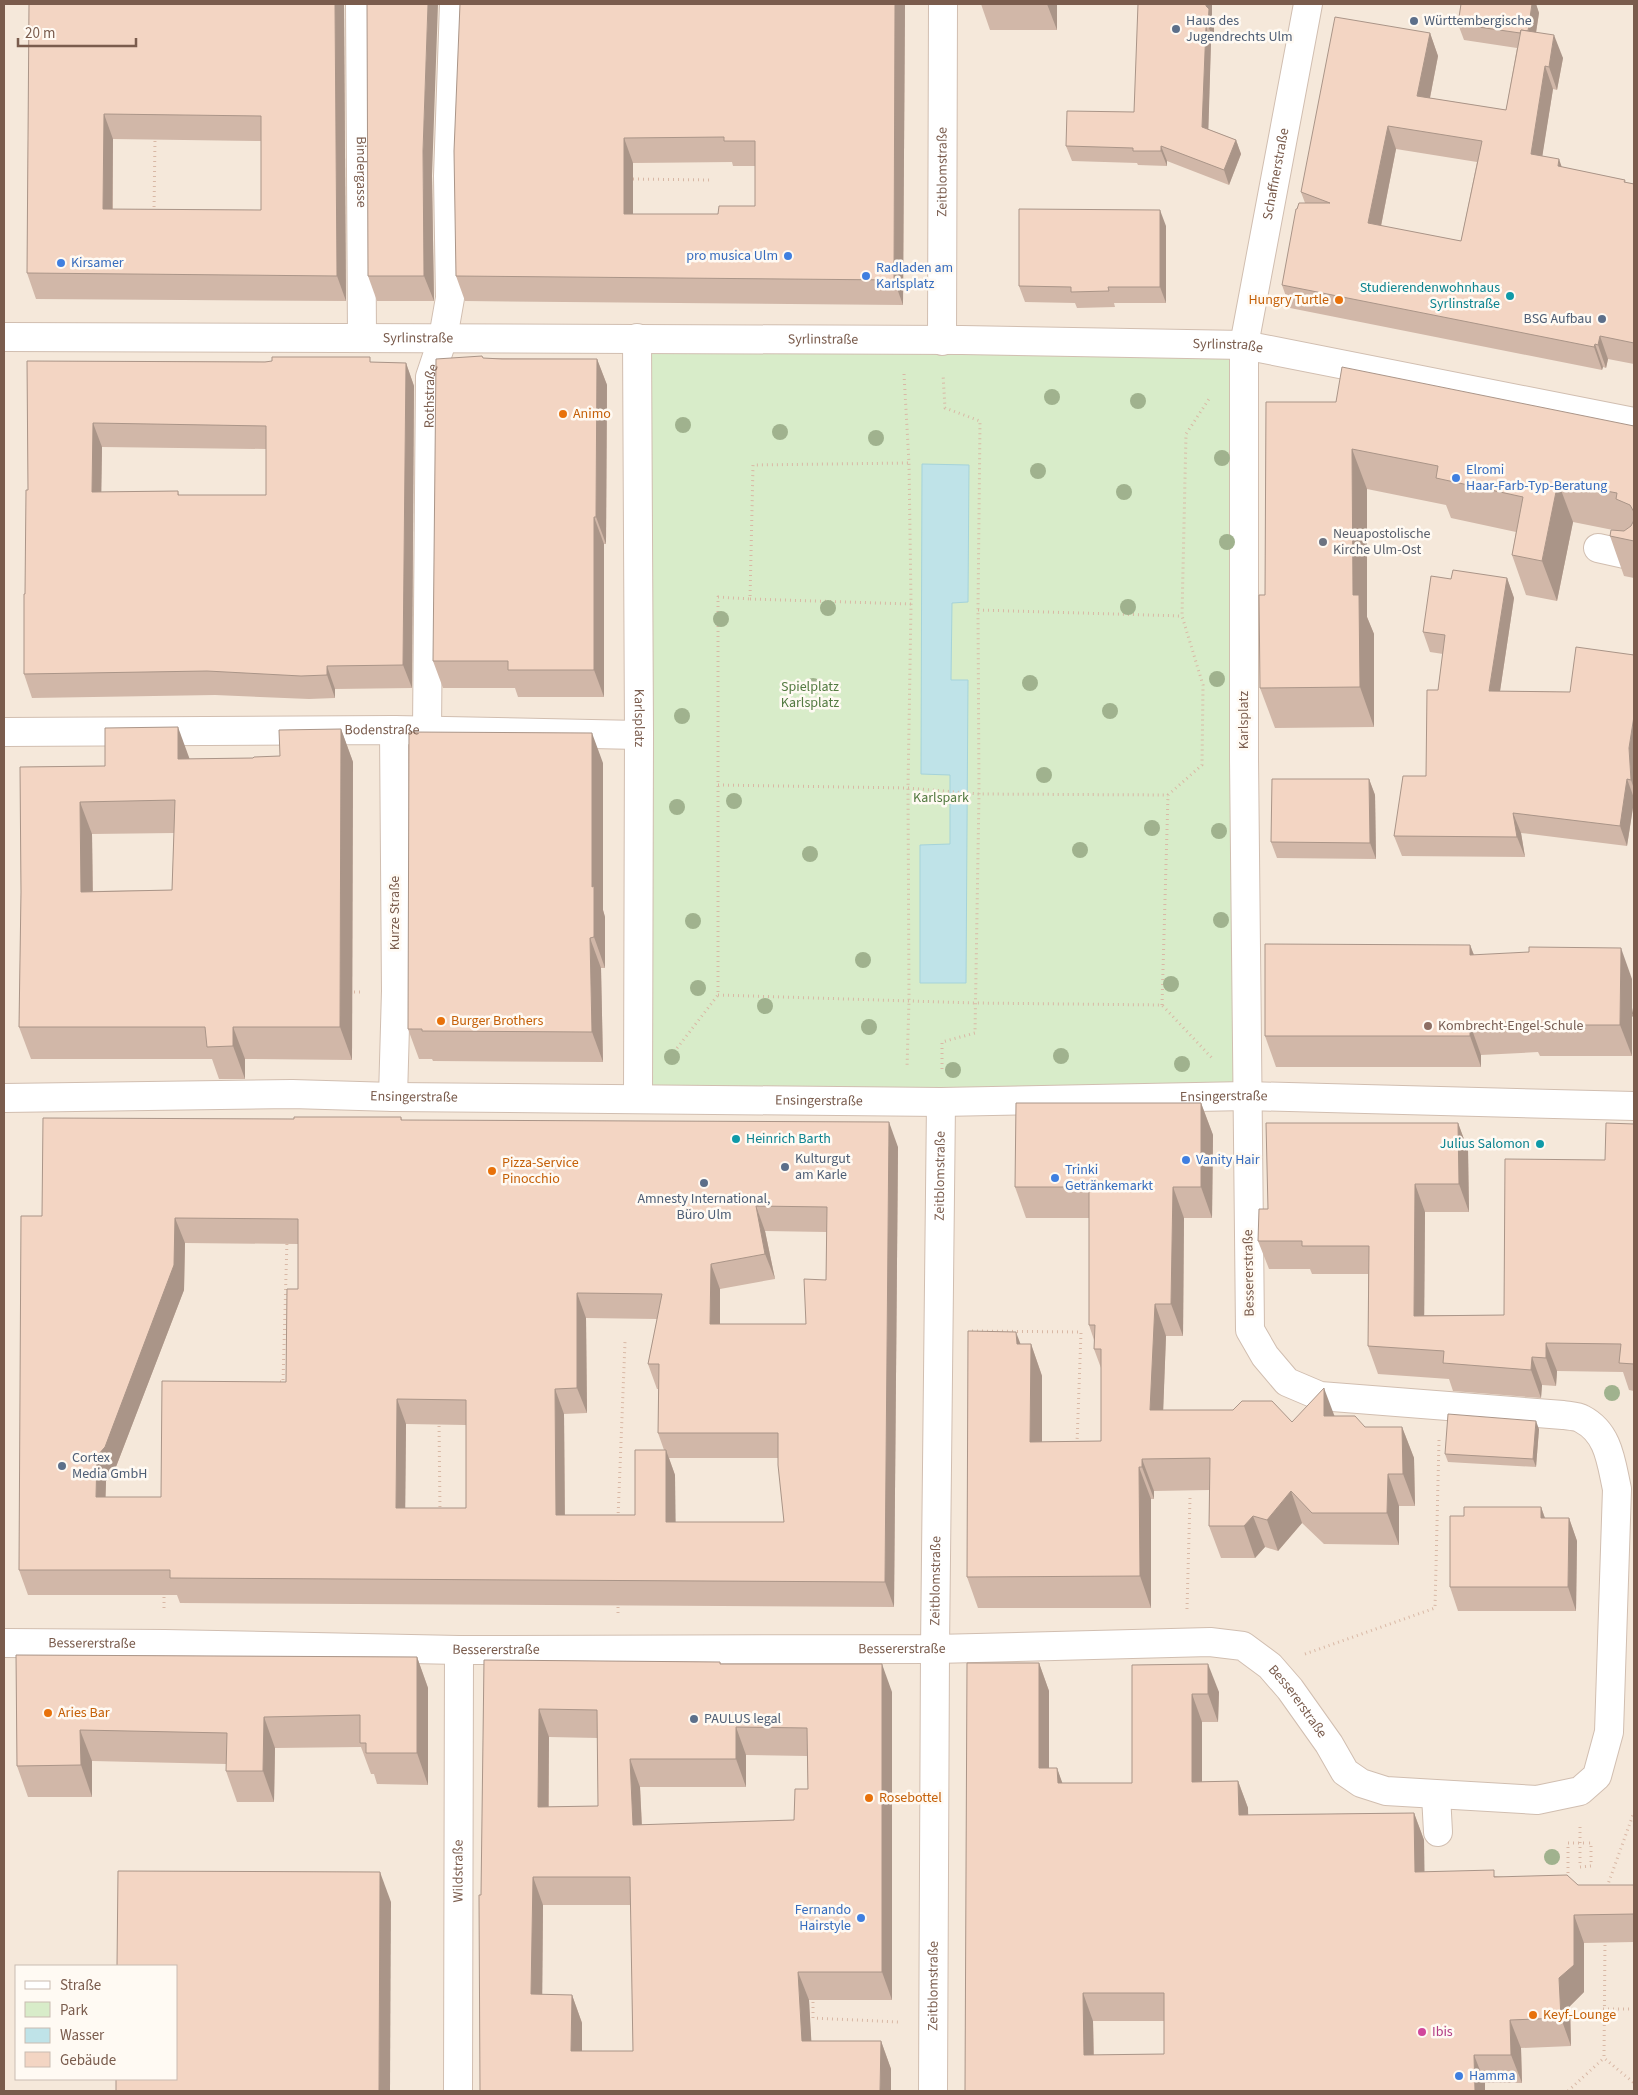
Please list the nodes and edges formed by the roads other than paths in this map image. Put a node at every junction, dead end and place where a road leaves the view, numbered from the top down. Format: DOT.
graph roads {
  1 [pos="360,4"];
  2 [pos="454,4"];
  3 [pos="943,4"];
  4 [pos="1308,4"];
  5 [pos="4,337"];
  6 [pos="362,338"];
  7 [pos="443,338"];
  8 [pos="637,338"];
  9 [pos="942,341"];
  10 [pos="1244,345"];
  11 [pos="1634,422"];
  12 [pos="1598,548"];
  13 [pos="1634,556"];
  14 [pos="394,730"];
  15 [pos="427,731"];
  16 [pos="4,732"];
  17 [pos="639,735"];
  18 [pos="1247,1096"];
  19 [pos="393,1097"];
  20 [pos="4,1098"];
  21 [pos="638,1098"];
  22 [pos="941,1102"];
  23 [pos="1634,1106"];
  24 [pos="4,1643"];
  25 [pos="935,1649"];
  26 [pos="459,1650"];
  27 [pos="1436,1795"];
  28 [pos="1438,1832"];
  29 [pos="458,2084"];
  30 [pos="933,2091"];
  1 -- 6 [label="street, Bindergasse"];
  2 -- 7 [label="street, Rothstraße"];
  3 -- 9 [label="street, Zeitblomstraße"];
  4 -- 10 [label="street, Schaffnerstraße"];
  5 -- 6 [label="street, Syrlinstraße"];
  6 -- 7 [label="street, Syrlinstraße"];
  7 -- 8 [label="street, Syrlinstraße"];
  7 -- 15 [label="street, Rothstraße"];
  8 -- 9 [label="street, Syrlinstraße"];
  8 -- 17 [label="street, Karlsplatz"];
  9 -- 10 [label="street, Syrlinstraße"];
  10 -- 11 [label="street, Syrlinstraße"];
  10 -- 18 [label="street, Karlsplatz"];
  12 -- 13 [label="street"];
  14 -- 15 [label="street, Bodenstraße"];
  14 -- 16 [label="street, Bodenstraße"];
  14 -- 19 [label="street, Kurze Straße"];
  15 -- 17 [label="street, Bodenstraße"];
  17 -- 21 [label="street, Karlsplatz"];
  18 -- 22 [label="street, Ensingerstraße"];
  18 -- 23 [label="street, Ensingerstraße"];
  18 -- 27 [label="street, Bessererstraße"];
  19 -- 20 [label="street, Ensingerstraße"];
  19 -- 21 [label="street, Ensingerstraße"];
  21 -- 22 [label="street, Ensingerstraße"];
  22 -- 25 [label="street, Zeitblomstraße"];
  24 -- 26 [label="street, Bessererstraße"];
  25 -- 26 [label="street, Bessererstraße"];
  25 -- 27 [label="street, Bessererstraße"];
  25 -- 30 [label="street, Zeitblomstraße"];
  26 -- 29 [label="street, Wildstraße"];
  27 -- 28 [label="street"];
}
